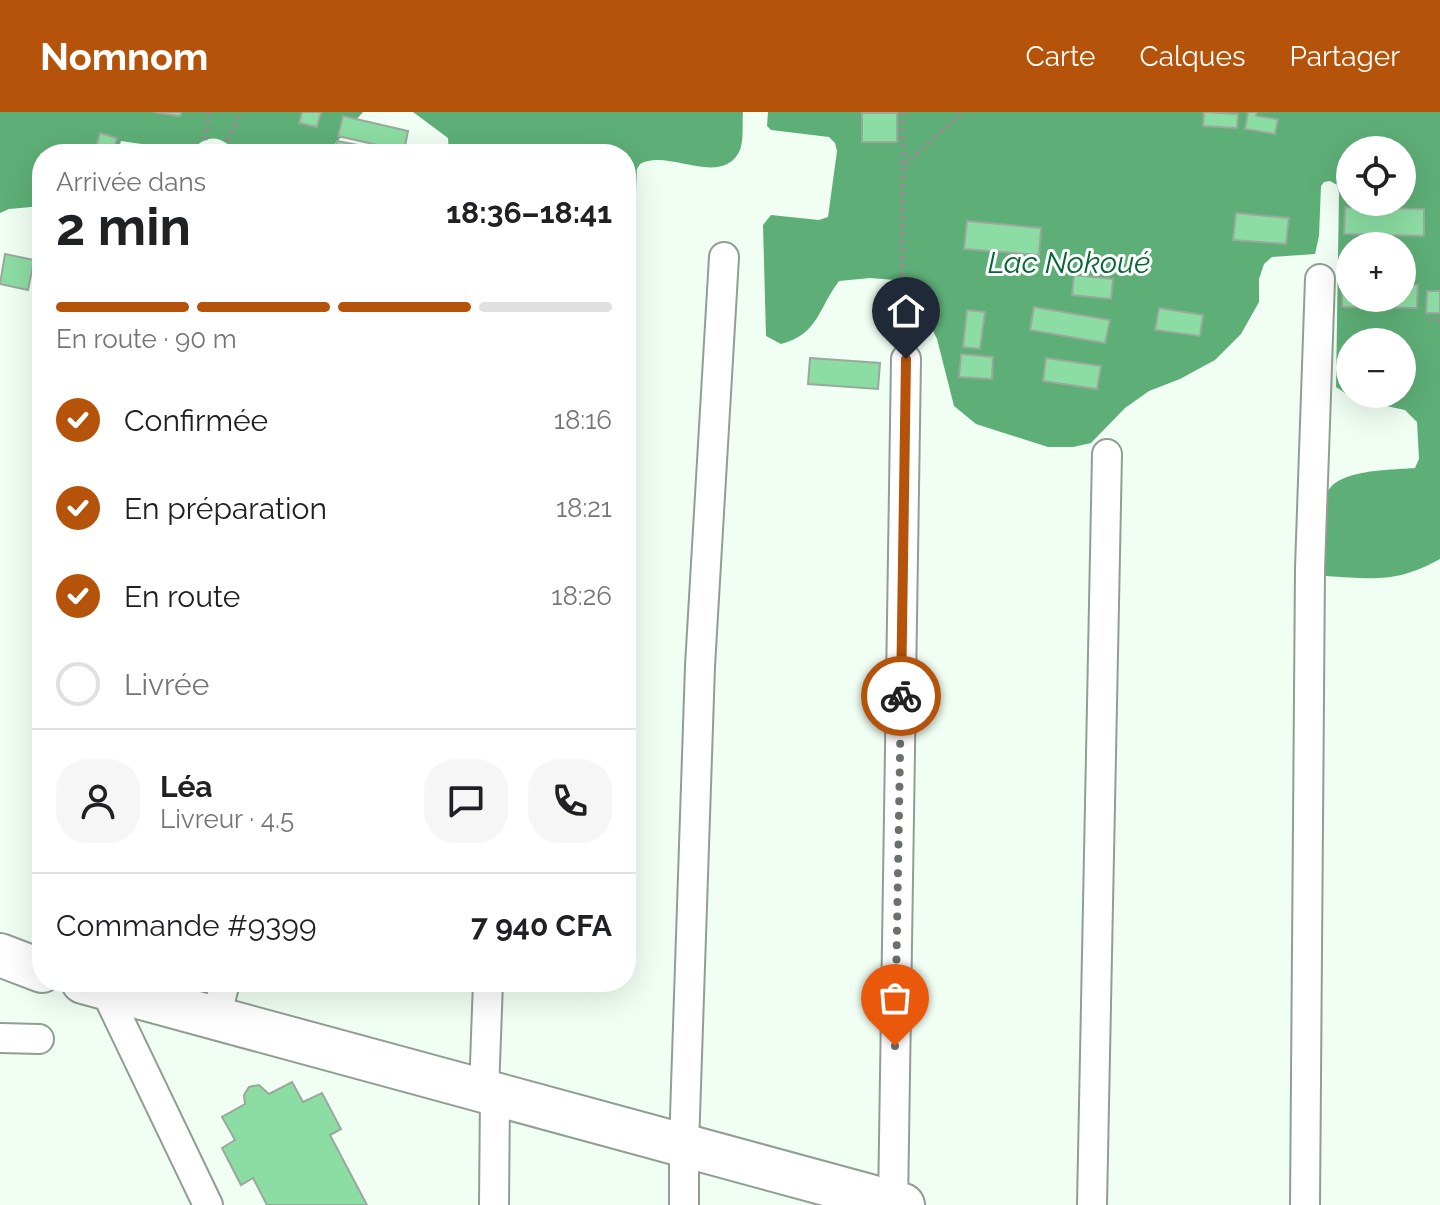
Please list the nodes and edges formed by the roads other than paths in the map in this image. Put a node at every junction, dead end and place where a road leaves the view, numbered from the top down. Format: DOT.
graph roads {
  1 [pos="724,257"];
  2 [pos="1320,279"];
  3 [pos="906,359"];
  4 [pos="1107,454"];
  5 [pos="0,955"];
  6 [pos="32,965"];
  7 [pos="97,992"];
  8 [pos="153,992"];
  9 [pos="488,992"];
  10 [pos="221,1000"];
  11 [pos="0,1038"];
  12 [pos="39,1039"];
  13 [pos="489,1092"];
  14 [pos="684,1146"];
  15 [pos="896,1204"];
  16 [pos="208,1205"];
  17 [pos="494,1205"];
  18 [pos="684,1205"];
  19 [pos="1092,1205"];
  20 [pos="1305,1205"];
  1 -- 14 [label="street"];
  2 -- 20 [label="street"];
  3 -- 15 [label="street"];
  4 -- 19 [label="street"];
  5 -- 6 [label="street"];
  7 -- 16 [label="street"];
  8 -- 10 [label="street"];
  9 -- 13 [label="street"];
  10 -- 13 [label="street"];
  11 -- 12 [label="street"];
  13 -- 14 [label="street"];
  13 -- 17 [label="street"];
  14 -- 15 [label="street"];
  14 -- 18 [label="street"];
}
